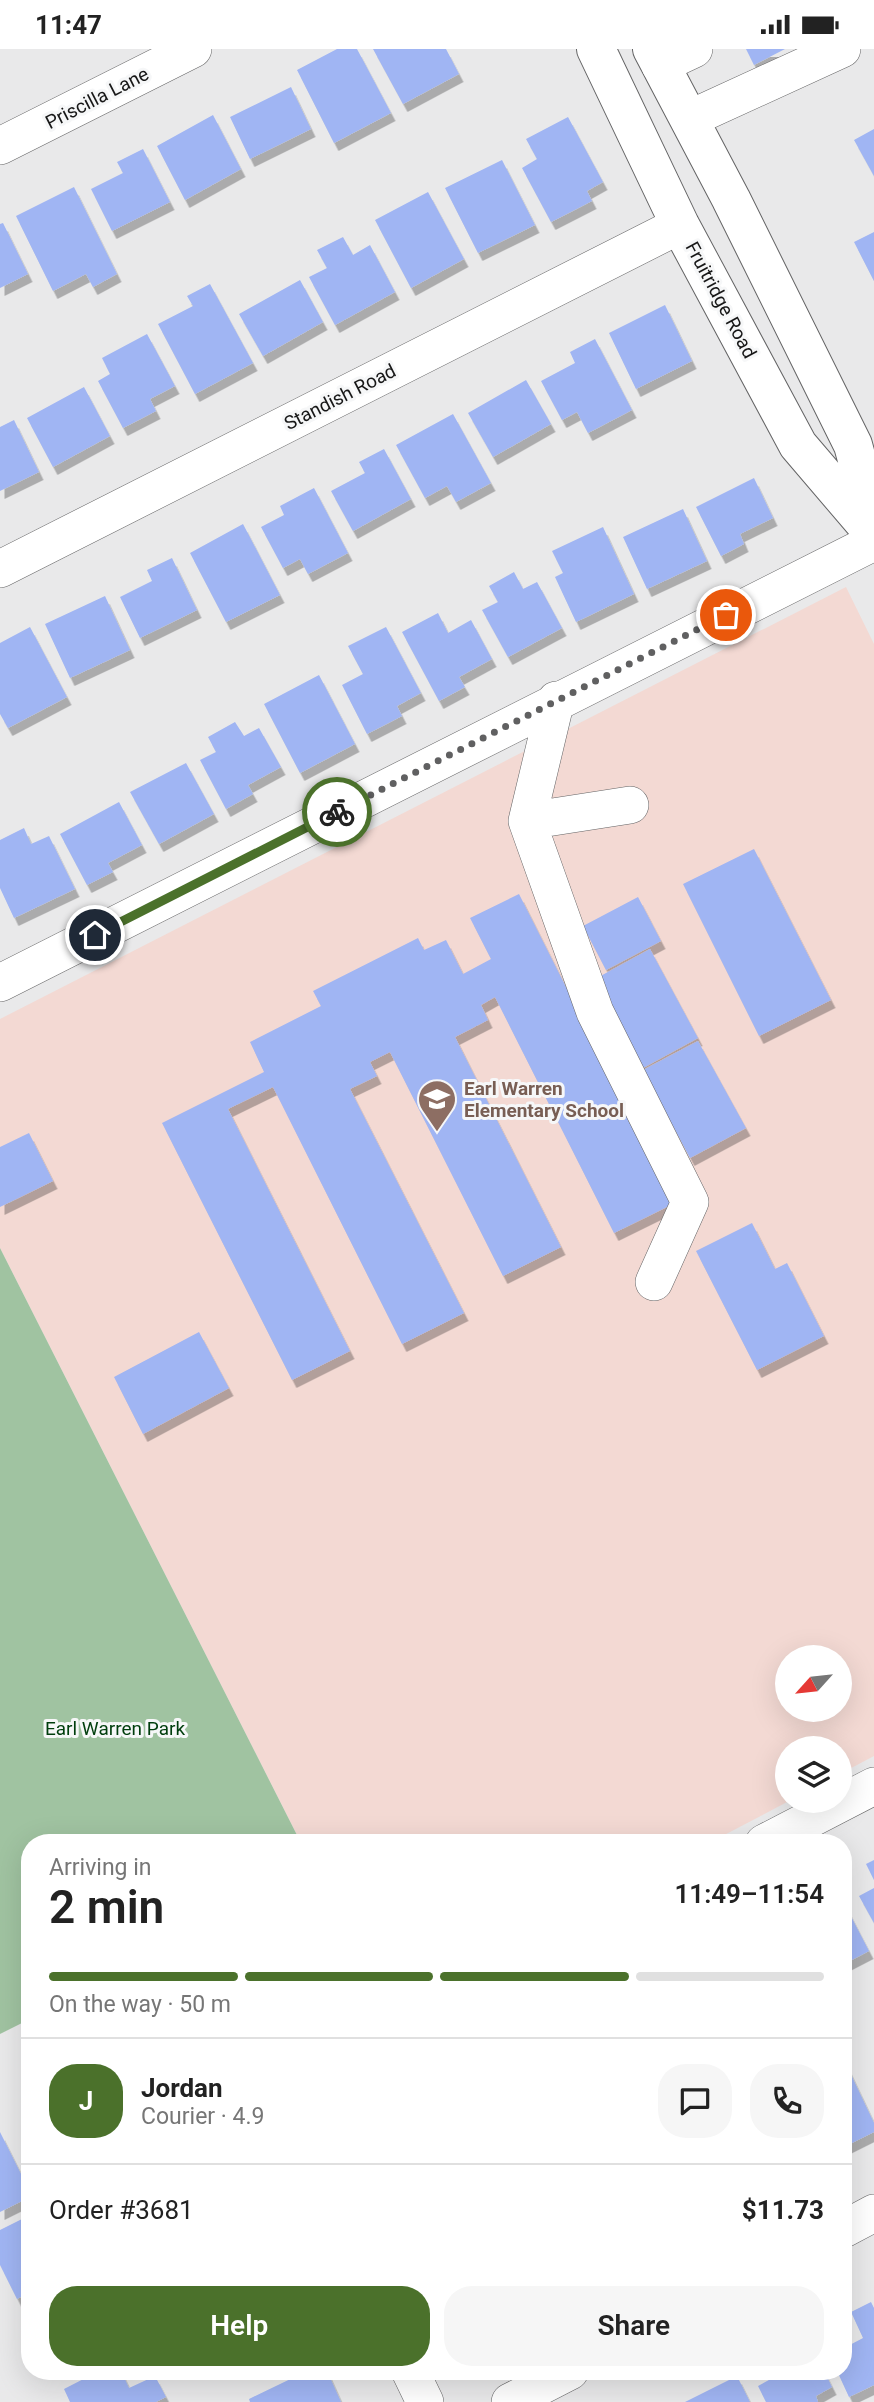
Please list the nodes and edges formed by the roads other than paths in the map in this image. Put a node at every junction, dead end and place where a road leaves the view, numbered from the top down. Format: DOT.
graph roads {
  1 [pos="193,49"];
  2 [pos="596,49"];
  3 [pos="842,49"];
  4 [pos="669,54"];
  5 [pos="689,119"];
  6 [pos="0,146"];
  7 [pos="680,225"];
  8 [pos="874,522"];
  9 [pos="874,534"];
  10 [pos="874,542"];
  11 [pos="0,569"];
  12 [pos="556,700"];
  13 [pos="630,805"];
  14 [pos="527,821"];
  15 [pos="0,983"];
  16 [pos="654,1282"];
  17 [pos="874,1786"];
  18 [pos="781,1834"];
  19 [pos="874,2213"];
  20 [pos="852,2225"];
  21 [pos="414,2380"];
  22 [pos="553,2380"];
  23 [pos="425,2402"];
  24 [pos="510,2402"];
  1 -- 6 [label="street, Priscilla Lane"];
  2 -- 7 [label="main road, Fruitridge Road"];
  3 -- 5 [label="street"];
  4 -- 5 [label="main road"];
  5 -- 8 [label="main road"];
  7 -- 9 [label="main road, Fruitridge Road"];
  7 -- 11 [label="street, Standish Road"];
  10 -- 12 [label="street"];
  12 -- 14 [label="street"];
  12 -- 15 [label="street"];
  13 -- 14 [label="street"];
  14 -- 16 [label="street"];
  17 -- 18 [label="street"];
  19 -- 20 [label="street"];
  21 -- 23 [label="street"];
  22 -- 24 [label="street"];
}
